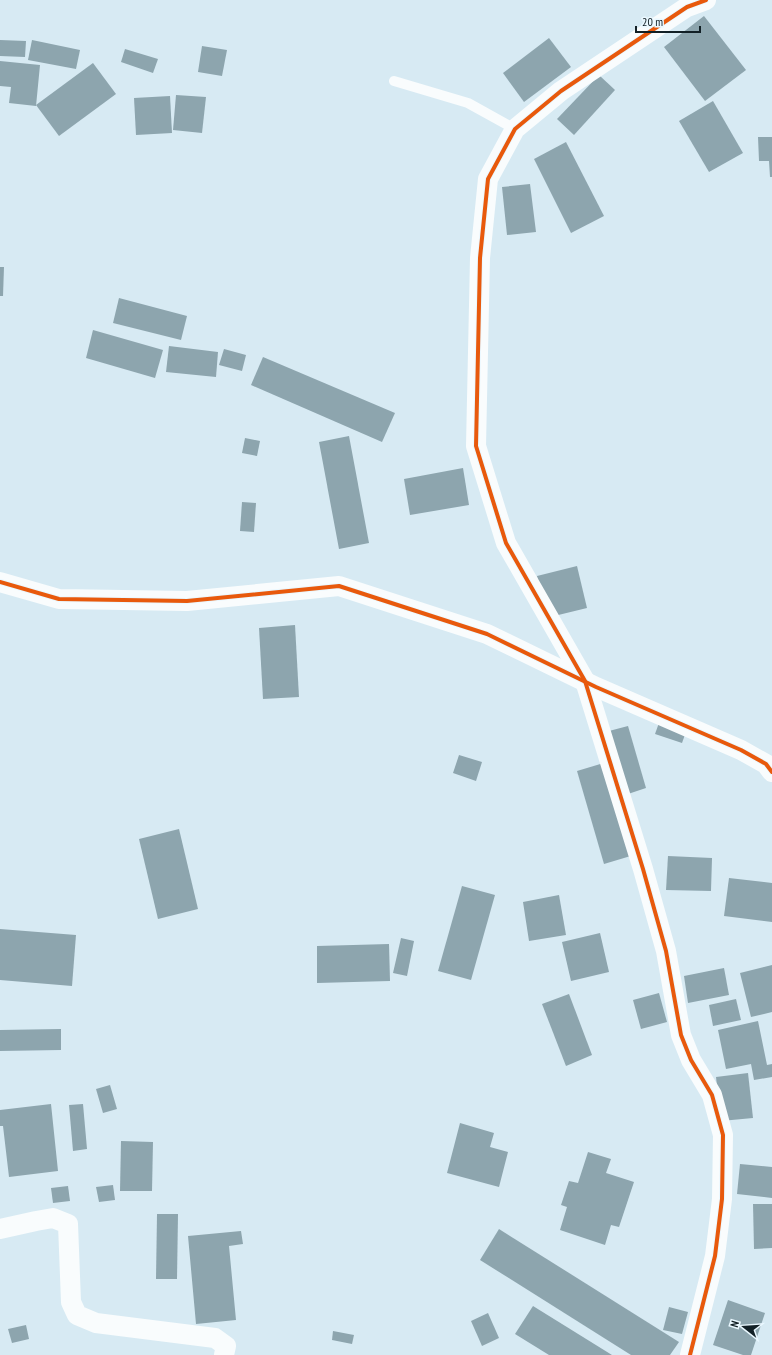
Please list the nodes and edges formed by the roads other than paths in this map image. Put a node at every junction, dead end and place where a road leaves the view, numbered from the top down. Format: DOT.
graph roads {
  1 [pos="706,0"];
  2 [pos="394,81"];
  3 [pos="515,129"];
  4 [pos="0,582"];
  5 [pos="585,681"];
  6 [pos="772,772"];
  7 [pos="0,1229"];
  8 [pos="224,1355"];
  9 [pos="690,1355"];
  1 -- 3 [label="street"];
  2 -- 3 [label="lane"];
  3 -- 5 [label="street"];
  4 -- 5 [label="street"];
  5 -- 6 [label="street"];
  5 -- 9 [label="street"];
  7 -- 8 [label="street"];
}
